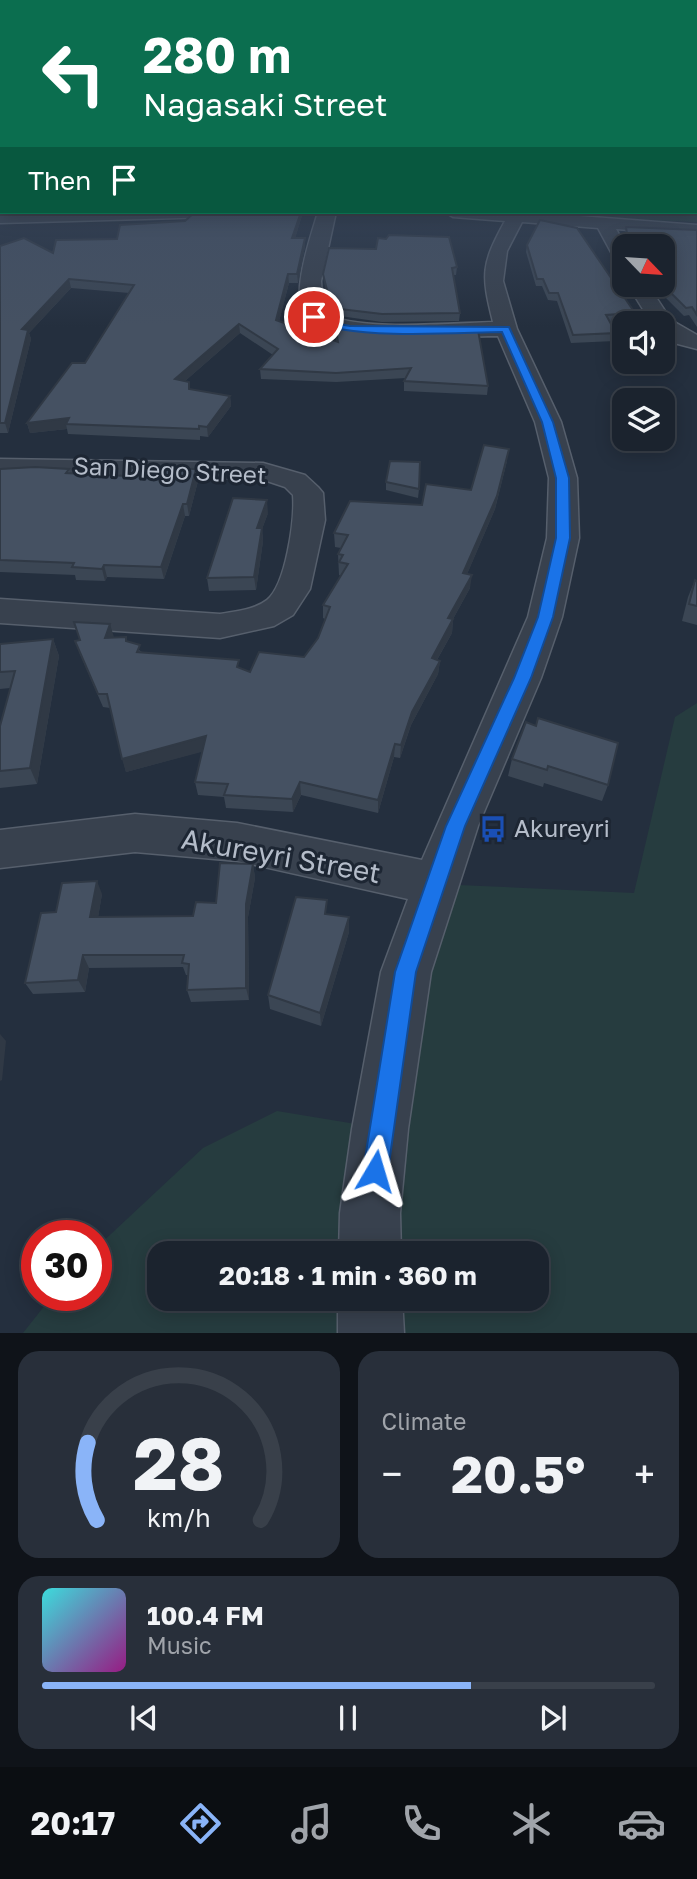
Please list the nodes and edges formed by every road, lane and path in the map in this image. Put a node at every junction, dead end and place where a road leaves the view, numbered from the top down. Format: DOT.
graph roads {
  1 [pos="109,214"];
  2 [pos="326,214"];
  3 [pos="518,214"];
  4 [pos="0,218"];
  5 [pos="605,225"];
  6 [pos="697,230"];
  7 [pos="612,238"];
  8 [pos="506,329"];
  9 [pos="675,333"];
  10 [pos="697,342"];
  11 [pos="0,467"];
  12 [pos="0,611"];
  13 [pos="0,849"];
  14 [pos="436,884"];
  15 [pos="370,1241"];
  16 [pos="370,1311"];
  17 [pos="371,1333"];
  1 -- 4 [label="street"];
  2 -- 8 [label="street"];
  3 -- 5 [label="street"];
  3 -- 8 [label="street"];
  5 -- 6 [label="street"];
  5 -- 7 [label="street"];
  8 -- 14 [label="street"];
  9 -- 10 [label="street"];
  11 -- 12 [label="street, San Diego Street"];
  13 -- 14 [label="street, Akureyri Street"];
  14 -- 15 [label="street"];
  16 -- 17 [label="street"];
}
